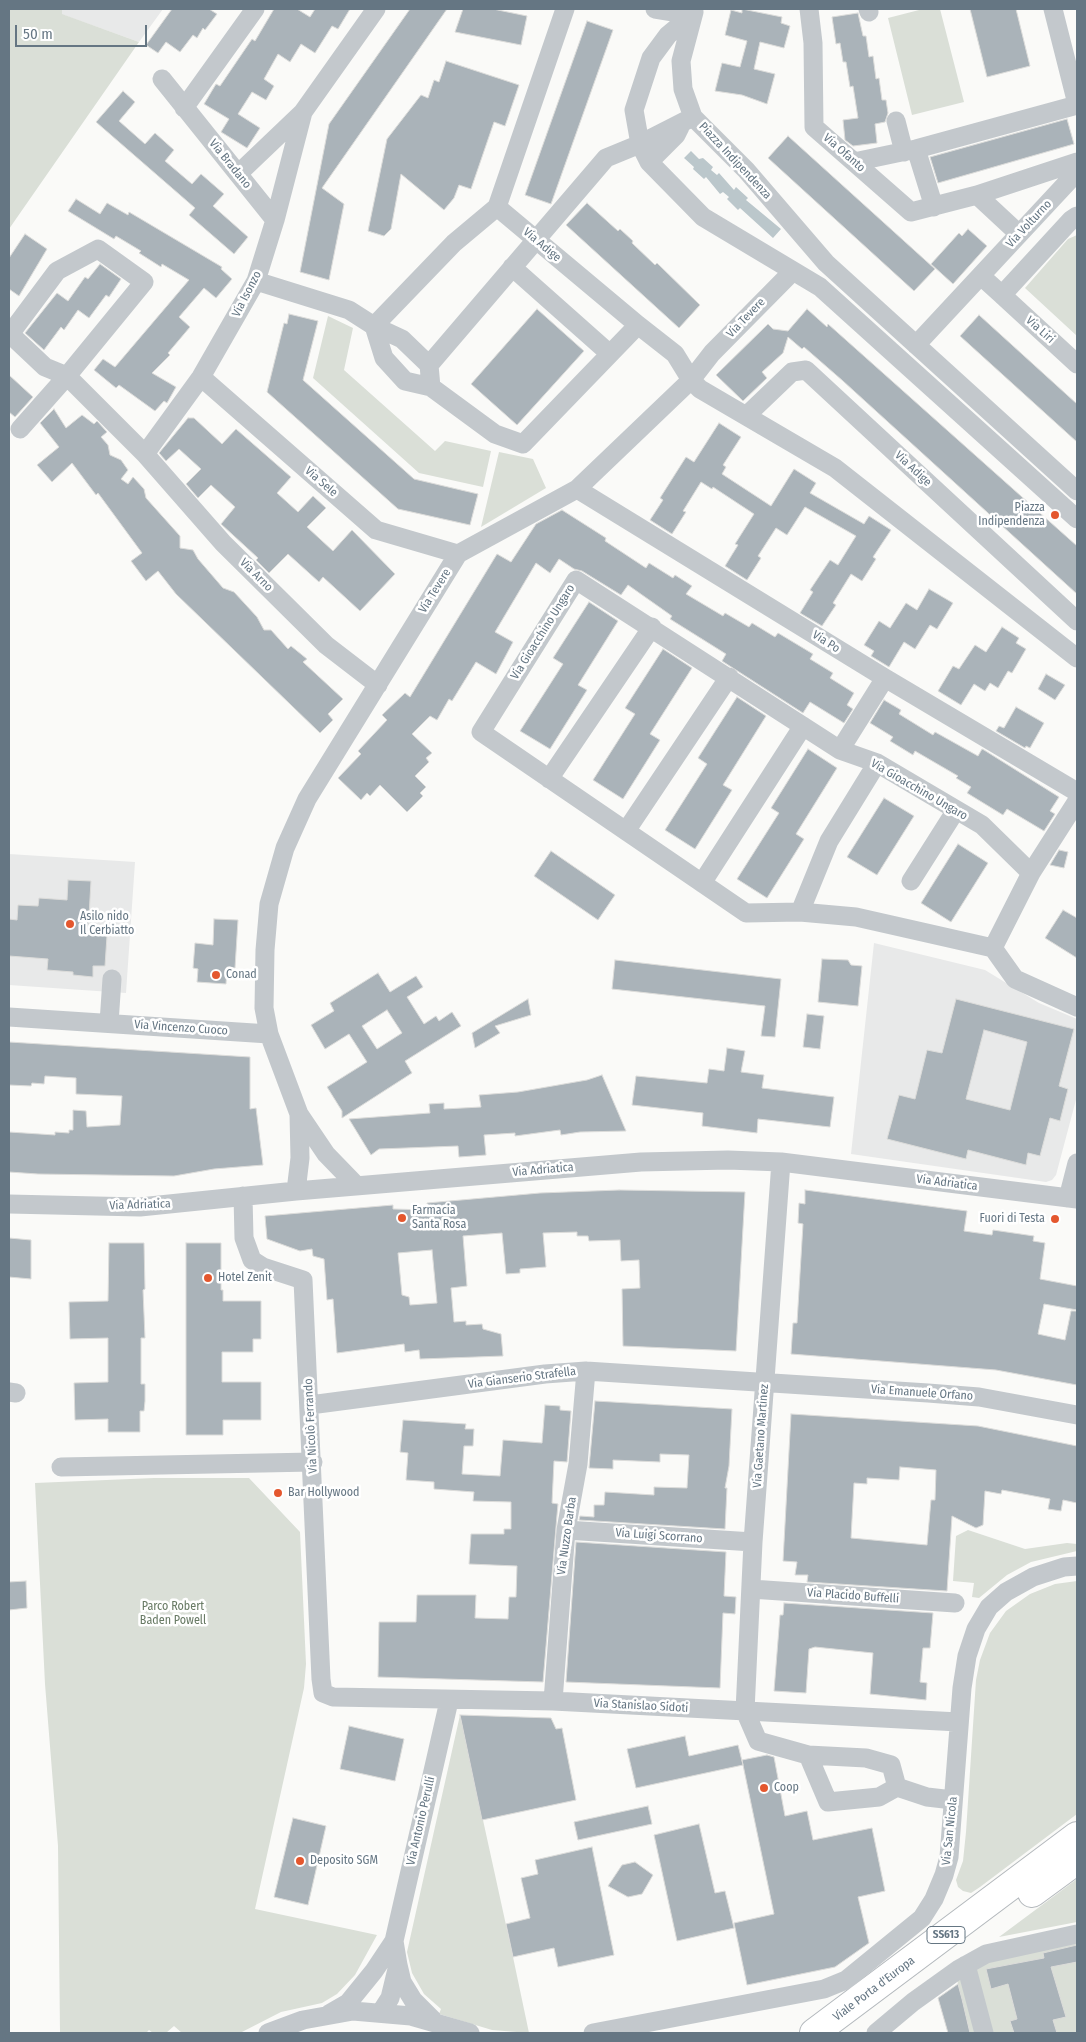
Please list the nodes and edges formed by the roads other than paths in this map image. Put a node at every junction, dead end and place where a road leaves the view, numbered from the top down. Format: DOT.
graph roads {
  1 [pos="255,9"];
  2 [pos="376,9"];
  3 [pos="565,9"];
  4 [pos="655,9"];
  5 [pos="1053,9"];
  6 [pos="812,10"];
  7 [pos="694,12"];
  8 [pos="162,79"];
  9 [pos="1077,105"];
  10 [pos="184,108"];
  11 [pos="303,112"];
  12 [pos="687,120"];
  13 [pos="896,121"];
  14 [pos="640,144"];
  15 [pos="910,150"];
  16 [pos="649,162"];
  17 [pos="854,162"];
  18 [pos="1077,162"];
  19 [pos="1077,172"];
  20 [pos="238,174"];
  21 [pos="977,194"];
  22 [pos="497,207"];
  23 [pos="934,207"];
  24 [pos="1077,216"];
  25 [pos="275,220"];
  26 [pos="1019,234"];
  27 [pos="535,239"];
  28 [pos="512,267"];
  29 [pos="793,271"];
  30 [pos="981,276"];
  31 [pos="256,280"];
  32 [pos="1002,295"];
  33 [pos="638,325"];
  34 [pos="374,326"];
  35 [pos="916,345"];
  36 [pos="610,354"];
  37 [pos="1077,364"];
  38 [pos="429,365"];
  39 [pos="67,376"];
  40 [pos="201,377"];
  41 [pos="691,380"];
  42 [pos="431,387"];
  43 [pos="746,416"];
  44 [pos="20,429"];
  45 [pos="145,454"];
  46 [pos="577,489"];
  47 [pos="1077,491"];
  48 [pos="1077,520"];
  49 [pos="458,554"];
  50 [pos="1077,621"];
  51 [pos="652,627"];
  52 [pos="1077,658"];
  53 [pos="729,677"];
  54 [pos="885,678"];
  55 [pos="378,684"];
  56 [pos="803,726"];
  57 [pos="840,750"];
  58 [pos="877,764"];
  59 [pos="549,779"];
  60 [pos="1077,792"];
  61 [pos="1077,801"];
  62 [pos="956,810"];
  63 [pos="626,831"];
  64 [pos="1031,873"];
  65 [pos="911,881"];
  66 [pos="702,883"];
  67 [pos="800,912"];
  68 [pos="993,948"];
  69 [pos="112,979"];
  70 [pos="1077,1007"];
  71 [pos="9,1017"];
  72 [pos="109,1023"];
  73 [pos="268,1034"];
  74 [pos="299,1114"];
  75 [pos="781,1162"];
  76 [pos="1077,1163"];
  77 [pos="357,1186"];
  78 [pos="296,1191"];
  79 [pos="243,1196"];
  80 [pos="1073,1199"];
  81 [pos="9,1204"];
  82 [pos="586,1371"];
  83 [pos="765,1383"];
  84 [pos="310,1405"];
  85 [pos="1077,1415"];
  86 [pos="312,1462"];
  87 [pos="61,1467"];
  88 [pos="566,1530"];
  89 [pos="753,1542"];
  90 [pos="1077,1566"];
  91 [pos="751,1588"];
  92 [pos="955,1603"];
  93 [pos="323,1693"];
  94 [pos="449,1701"];
  95 [pos="553,1702"];
  96 [pos="745,1711"];
  97 [pos="959,1722"];
  98 [pos="808,1755"];
  99 [pos="897,1787"];
  100 [pos="954,1800"];
  101 [pos="1077,1836"];
  102 [pos="1077,1860"];
  103 [pos="1077,1934"];
  104 [pos="394,1941"];
  105 [pos="398,1965"];
  106 [pos="966,1965"];
  107 [pos="374,1971"];
  108 [pos="381,2012"];
  109 [pos="329,2014"];
  110 [pos="436,2023"];
  111 [pos="268,2033"];
  112 [pos="470,2033"];
  113 [pos="593,2033"];
  114 [pos="814,2033"];
  115 [pos="842,2033"];
  116 [pos="876,2033"];
  117 [pos="984,2033"];
  1 -- 10 [label="street"];
  2 -- 11 [label="street, Via Isonzo"];
  3 -- 22 [label="street"];
  4 -- 7 [label="street"];
  5 -- 9 [label="street"];
  6 -- 17 [label="street, Via Ofanto"];
  7 -- 12 [label="street, Piazza Indipendenza"];
  7 -- 14 [label="street"];
  8 -- 10 [label="street, Via Bradano"];
  9 -- 15 [label="street"];
  10 -- 20 [label="street, Via Bradano"];
  11 -- 20 [label="street, Via Isonzo"];
  11 -- 25 [label="street, Via Isonzo"];
  12 -- 14 [label="street"];
  12 -- 16 [label="street"];
  12 -- 35 [label="street, Piazza Indipendenza"];
  13 -- 15 [label="street"];
  14 -- 16 [label="street"];
  14 -- 27 [label="street"];
  15 -- 17 [label="street"];
  15 -- 23 [label="street"];
  16 -- 29 [label="street"];
  17 -- 23 [label="street, Via Ofanto"];
  18 -- 21 [label="street, Via Ofanto"];
  19 -- 26 [label="street, Via Volturno"];
  20 -- 25 [label="street, Via Bradano"];
  21 -- 23 [label="street, Via Ofanto"];
  21 -- 26 [label="street"];
  22 -- 27 [label="street, Via Adige"];
  22 -- 34 [label="street"];
  24 -- 32 [label="street"];
  25 -- 31 [label="street, Via Isonzo"];
  26 -- 30 [label="street, Via Volturno"];
  27 -- 28 [label="street"];
  27 -- 33 [label="street, Via Adige"];
  28 -- 36 [label="street"];
  28 -- 38 [label="street"];
  29 -- 41 [label="street, Via Tevere"];
  29 -- 48 [label="street"];
  30 -- 32 [label="street"];
  30 -- 35 [label="street, Via Volturno"];
  31 -- 34 [label="street"];
  31 -- 40 [label="street, Via Isonzo"];
  32 -- 37 [label="street, Via Liri"];
  33 -- 36 [label="street"];
  33 -- 41 [label="street, Via Adige"];
  34 -- 38 [label="street"];
  34 -- 42 [label="street"];
  35 -- 47 [label="street, Piazza Indipendenza"];
  36 -- 42 [label="street"];
  38 -- 42 [label="street"];
  39 -- 39 [label="street"];
  39 -- 44 [label="street"];
  39 -- 45 [label="street, Via Arno"];
  40 -- 45 [label="street, Via Isonzo"];
  40 -- 49 [label="street, Via Sele"];
  41 -- 43 [label="street, Via Adige"];
  41 -- 46 [label="street, Via Tevere"];
  43 -- 50 [label="street, Via Adige"];
  43 -- 52 [label="street, Via Adige"];
  45 -- 55 [label="street, Via Arno"];
  46 -- 49 [label="street, Via Tevere"];
  46 -- 54 [label="street, Via Po"];
  49 -- 55 [label="street, Via Tevere"];
  51 -- 53 [label="street, Via Gioacchino Ungaro"];
  51 -- 59 [label="street"];
  51 -- 59 [label="street, Via Gioacchino Ungaro"];
  53 -- 56 [label="street, Via Gioacchino Ungaro"];
  53 -- 63 [label="street"];
  54 -- 57 [label="street"];
  54 -- 60 [label="street, Via Po"];
  55 -- 73 [label="street, Via Tevere"];
  56 -- 57 [label="street, Via Gioacchino Ungaro"];
  56 -- 66 [label="street"];
  57 -- 58 [label="street, Via Gioacchino Ungaro"];
  58 -- 62 [label="street, Via Gioacchino Ungaro"];
  58 -- 67 [label="street"];
  59 -- 63 [label="street, Via Gioacchino Ungaro"];
  61 -- 64 [label="street"];
  62 -- 64 [label="street, Via Gioacchino Ungaro"];
  62 -- 65 [label="street"];
  63 -- 66 [label="street, Via Gioacchino Ungaro"];
  64 -- 68 [label="street"];
  66 -- 67 [label="street, Via Gioacchino Ungaro"];
  67 -- 68 [label="street, Via Gioacchino Ungaro"];
  68 -- 70 [label="street"];
  69 -- 72 [label="street"];
  71 -- 72 [label="street, Via Vincenzo Cuoco"];
  72 -- 73 [label="street, Via Vincenzo Cuoco"];
  73 -- 74 [label="street"];
  74 -- 77 [label="street"];
  74 -- 78 [label="street"];
  75 -- 77 [label="street, Via Adriatica"];
  75 -- 80 [label="street, Via Adriatica"];
  75 -- 83 [label="street, Via Gaetano Martinez"];
  76 -- 80 [label="street"];
  77 -- 78 [label="street, Via Adriatica"];
  78 -- 79 [label="street, Via Adriatica"];
  79 -- 81 [label="street, Via Adriatica"];
  79 -- 84 [label="street, Via Nicolò Ferrando"];
  82 -- 83 [label="street, Via Gianserio Strafella"];
  82 -- 84 [label="street, Via Gianserio Strafella"];
  82 -- 88 [label="street, Via Nuzzo Barba"];
  83 -- 85 [label="street, Via Emanuele Orfano"];
  83 -- 89 [label="street, Via Gaetano Martinez"];
  84 -- 86 [label="street, Via Nicolò Ferrando"];
  86 -- 87 [label="street"];
  86 -- 93 [label="street, Via Nicolò Ferrando"];
  88 -- 89 [label="street, Via Luigi Scorrano"];
  88 -- 95 [label="street, Via Nuzzo Barba"];
  89 -- 91 [label="street, Via Gaetano Martinez"];
  90 -- 97 [label="street, Via San Nicola"];
  91 -- 92 [label="street, Via Placido Buffelli"];
  91 -- 96 [label="street, Via Gaetano Martinez"];
  93 -- 94 [label="street, Via Stanislao Sidoti"];
  94 -- 95 [label="street, Via Stanislao Sidoti"];
  94 -- 104 [label="street, Via Antonio Perulli"];
  95 -- 96 [label="street, Via Stanislao Sidoti"];
  96 -- 97 [label="street, Via Stanislao Sidoti"];
  96 -- 98 [label="street"];
  97 -- 100 [label="street, Via San Nicola"];
  98 -- 99 [label="street"];
  98 -- 99 [label="street"];
  99 -- 100 [label="street"];
  100 -- 113 [label="street, Via San Nicola"];
  101 -- 114 [label="highway, Viale Porta d'Europa / SS613"];
  102 -- 115 [label="highway, Viale Porta d'Europa / SS613"];
  103 -- 106 [label="street"];
  104 -- 105 [label="street, Via Antonio Perulli"];
  104 -- 107 [label="street, Via Antonio Perulli"];
  105 -- 108 [label="street, Via Antonio Perulli"];
  105 -- 110 [label="street, Via Antonio Perulli"];
  106 -- 116 [label="street"];
  106 -- 117 [label="street"];
  107 -- 108 [label="street"];
  107 -- 109 [label="street, Via Antonio Perulli"];
  108 -- 109 [label="street"];
  108 -- 110 [label="street"];
  109 -- 111 [label="street"];
  110 -- 112 [label="street"];
}
